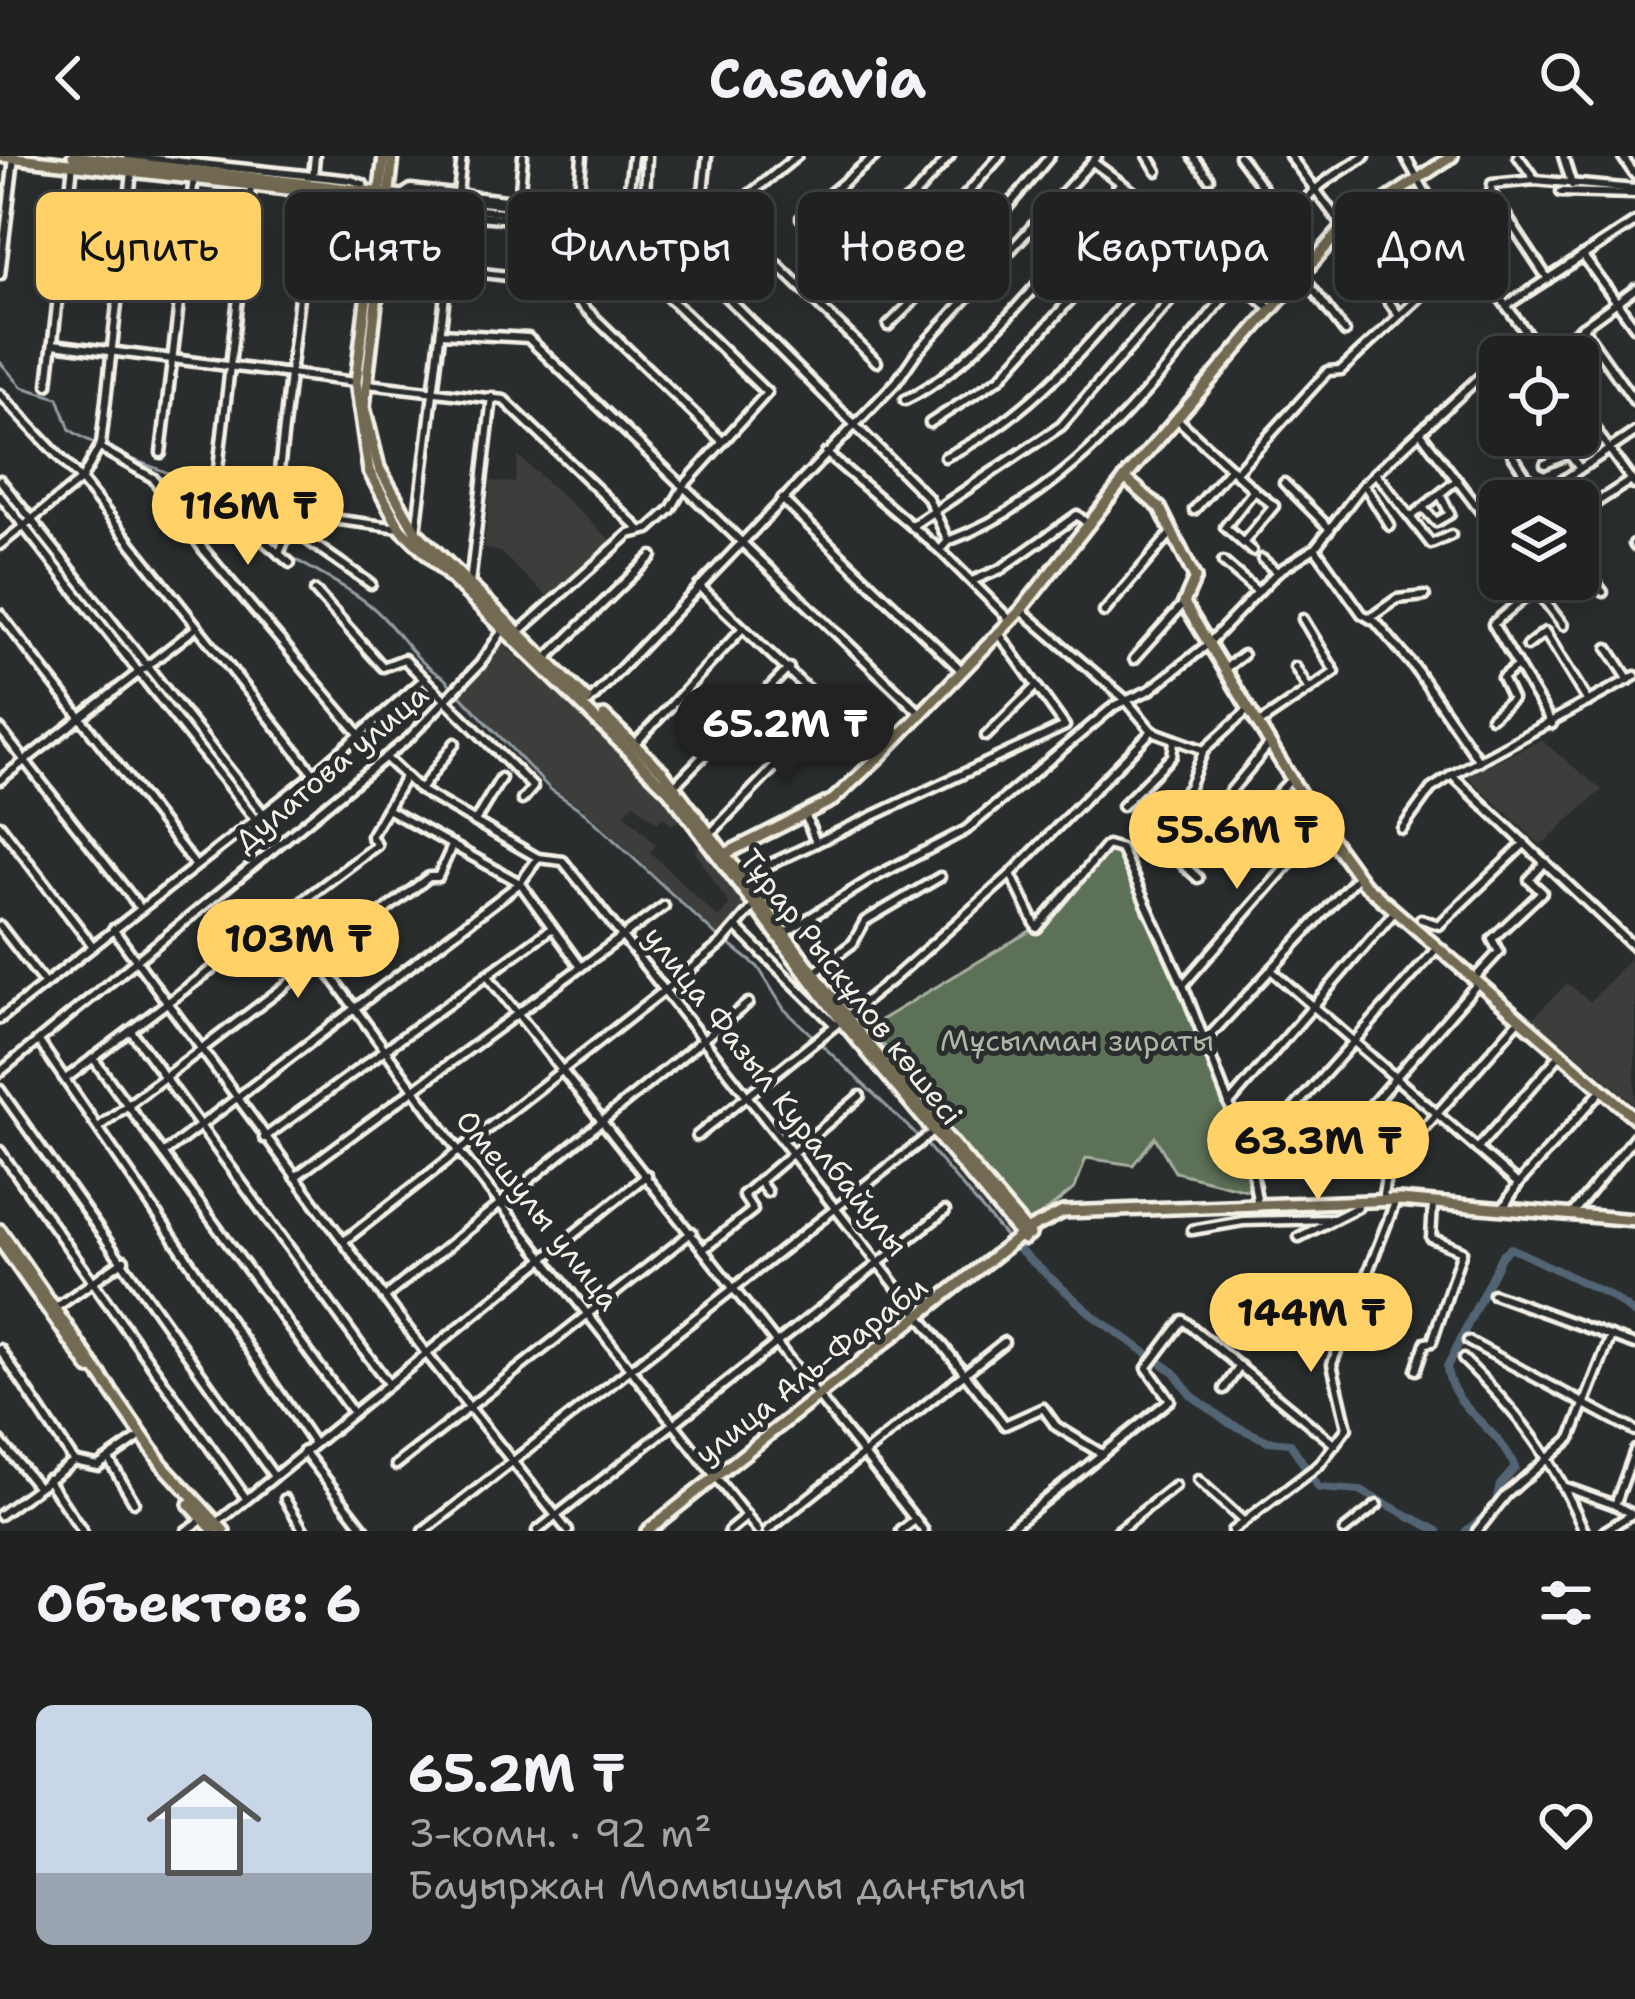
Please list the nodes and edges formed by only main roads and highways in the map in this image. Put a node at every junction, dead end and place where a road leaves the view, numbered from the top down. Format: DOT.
graph roads {
  1 [pos="0,156"];
  2 [pos="388,156"];
  3 [pos="1452,156"];
  4 [pos="14,158"];
  5 [pos="73,160"];
  6 [pos="190,169"];
  7 [pos="350,192"];
  8 [pos="389,192"];
  9 [pos="370,300"];
  10 [pos="372,300"];
  11 [pos="369,320"];
  12 [pos="1126,478"];
  13 [pos="394,507"];
  14 [pos="511,628"];
  15 [pos="660,775"];
  16 [pos="724,855"];
  17 [pos="840,1019"];
  18 [pos="1635,1118"];
  19 [pos="1395,1203"];
  20 [pos="1258,1206"];
  21 [pos="1635,1222"];
  22 [pos="0,1230"];
  23 [pos="1023,1237"];
  24 [pos="0,1241"];
  25 [pos="54,1309"];
  26 [pos="218,1528"];
  27 [pos="652,1531"];
  1 -- 4 [label="main road"];
  2 -- 8 [label="main road, Тұрар Рыскұлов көшесі"];
  3 -- 12 [label="main road"];
  4 -- 5 [label="main road"];
  5 -- 6 [label="main road"];
  5 -- 6 [label="main road"];
  6 -- 7 [label="main road"];
  9 -- 11 [label="main road, Тұрар Рыскұлов көшесі"];
  10 -- 11 [label="main road, Тұрар Рыскұлов көшесі"];
  11 -- 13 [label="main road, Тұрар Рыскұлов көшесі"];
  12 -- 16 [label="main road"];
  12 -- 18 [label="main road"];
  13 -- 14 [label="main road, Тұрар Рыскұлов көшесі"];
  13 -- 14 [label="main road, Тұрар Рыскұлов көшесі"];
  14 -- 15 [label="main road, Тұрар Рыскұлов көшесі"];
  14 -- 15 [label="main road, Тұрар Рыскұлов көшесі"];
  15 -- 16 [label="main road, Тұрар Рыскұлов көшесі"];
  15 -- 16 [label="main road, Тұрар Рыскұлов көшесі"];
  16 -- 17 [label="main road, Тұрар Рыскұлов көшесі"];
  16 -- 17 [label="main road, Тұрар Рыскұлов көшесі"];
  17 -- 23 [label="main road"];
  17 -- 23 [label="main road, Тұрар Рыскұлов көшесі"];
  19 -- 20 [label="main road"];
  19 -- 20 [label="main road"];
  19 -- 21 [label="main road"];
  19 -- 21 [label="main road"];
  20 -- 23 [label="main road, улица Аль-Фараби"];
  22 -- 25 [label="main road"];
  23 -- 27 [label="main road, улица Аль-Фараби"];
  24 -- 25 [label="main road"];
  25 -- 26 [label="main road"];
  25 -- 26 [label="main road"];
}
